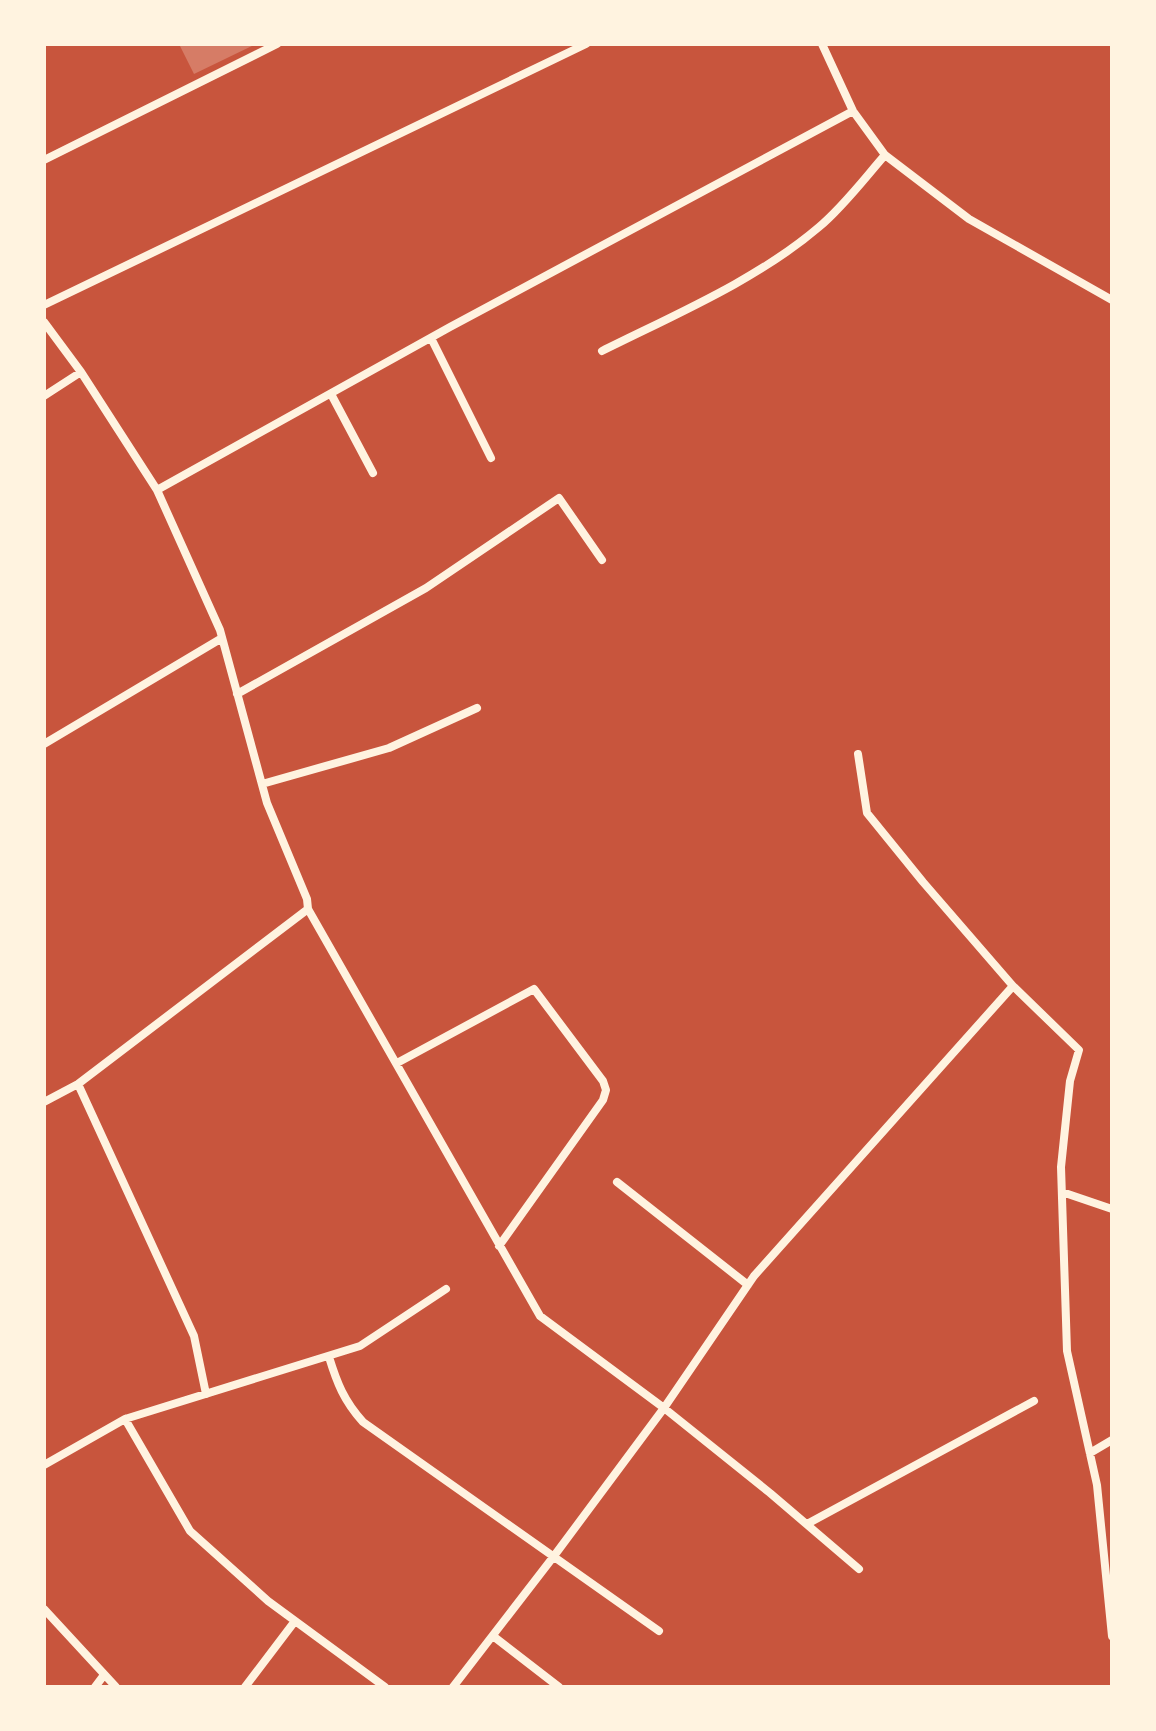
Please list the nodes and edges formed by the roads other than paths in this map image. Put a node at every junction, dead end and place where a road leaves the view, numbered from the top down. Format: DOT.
graph roads {
  1 [pos="277,44"];
  2 [pos="586,44"];
  3 [pos="822,44"];
  4 [pos="853,111"];
  5 [pos="885,155"];
  6 [pos="44,160"];
  7 [pos="1112,300"];
  8 [pos="44,305"];
  9 [pos="44,322"];
  10 [pos="431,338"];
  11 [pos="602,351"];
  12 [pos="81,372"];
  13 [pos="331,394"];
  14 [pos="44,396"];
  15 [pos="491,458"];
  16 [pos="373,473"];
  17 [pos="157,490"];
  18 [pos="602,560"];
  19 [pos="222,638"];
  20 [pos="237,694"];
  21 [pos="477,708"];
  22 [pos="44,744"];
  23 [pos="858,754"];
  24 [pos="262,784"];
  25 [pos="308,909"];
  26 [pos="1013,986"];
  27 [pos="397,1063"];
  28 [pos="78,1084"];
  29 [pos="44,1102"];
  30 [pos="617,1182"];
  31 [pos="1062,1192"];
  32 [pos="1112,1209"];
  33 [pos="499,1246"];
  34 [pos="748,1285"];
  35 [pos="446,1289"];
  36 [pos="329,1357"];
  37 [pos="206,1394"];
  38 [pos="1034,1401"];
  39 [pos="664,1408"];
  40 [pos="125,1419"];
  41 [pos="1112,1440"];
  42 [pos="1090,1453"];
  43 [pos="44,1465"];
  44 [pos="807,1524"];
  45 [pos="554,1556"];
  46 [pos="859,1569"];
  47 [pos="44,1609"];
  48 [pos="295,1621"];
  49 [pos="659,1631"];
  50 [pos="493,1636"];
  51 [pos="1112,1636"];
  52 [pos="104,1675"];
  53 [pos="95,1687"];
  54 [pos="116,1687"];
  55 [pos="245,1687"];
  56 [pos="385,1687"];
  57 [pos="453,1687"];
  58 [pos="559,1687"];
  1 -- 6 [label="street"];
  2 -- 8 [label="street"];
  3 -- 4 [label="street"];
  4 -- 5 [label="street"];
  4 -- 10 [label="street"];
  5 -- 7 [label="street"];
  5 -- 11 [label="street"];
  9 -- 12 [label="street"];
  10 -- 13 [label="street"];
  10 -- 15 [label="street"];
  12 -- 14 [label="street"];
  12 -- 17 [label="street"];
  13 -- 16 [label="street"];
  13 -- 17 [label="street"];
  17 -- 19 [label="street"];
  18 -- 20 [label="street"];
  19 -- 20 [label="street"];
  19 -- 22 [label="street"];
  20 -- 24 [label="street"];
  21 -- 24 [label="street"];
  23 -- 26 [label="street"];
  24 -- 25 [label="street"];
  25 -- 27 [label="street"];
  25 -- 28 [label="street"];
  26 -- 31 [label="street"];
  26 -- 34 [label="street"];
  27 -- 33 [label="street"];
  27 -- 33 [label="street"];
  28 -- 29 [label="street"];
  28 -- 37 [label="street"];
  30 -- 34 [label="street"];
  31 -- 32 [label="street"];
  31 -- 42 [label="street"];
  33 -- 39 [label="street"];
  34 -- 39 [label="street"];
  35 -- 36 [label="street"];
  36 -- 37 [label="street"];
  36 -- 45 [label="street"];
  37 -- 40 [label="street"];
  38 -- 44 [label="street"];
  39 -- 44 [label="street"];
  39 -- 45 [label="street"];
  40 -- 43 [label="street"];
  40 -- 48 [label="street"];
  41 -- 42 [label="street"];
  42 -- 51 [label="street"];
  44 -- 46 [label="street"];
  45 -- 49 [label="street"];
  45 -- 50 [label="street"];
  47 -- 52 [label="street"];
  48 -- 55 [label="street"];
  48 -- 56 [label="street"];
  50 -- 57 [label="street"];
  50 -- 58 [label="street"];
  52 -- 53 [label="street"];
  52 -- 54 [label="street"];
}
